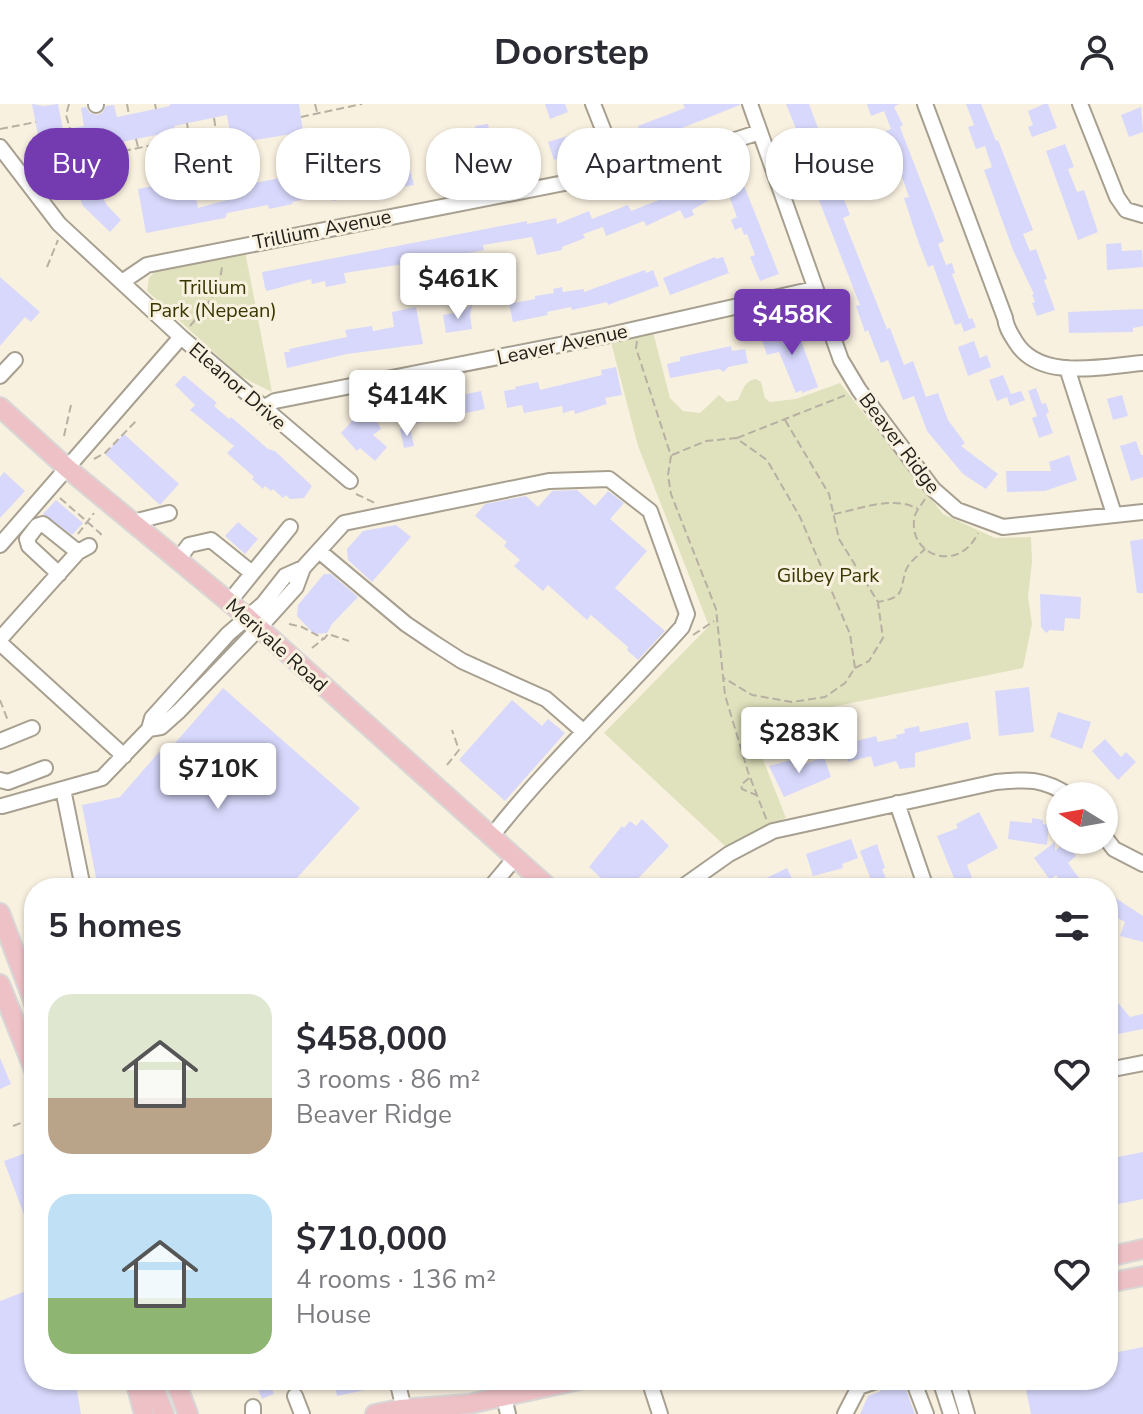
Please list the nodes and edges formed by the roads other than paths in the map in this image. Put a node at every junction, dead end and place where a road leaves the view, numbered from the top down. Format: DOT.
graph roads {
  1 [pos="593,104"];
  2 [pos="750,104"];
  3 [pos="925,104"];
  4 [pos="1080,104"];
  5 [pos="603,128"];
  6 [pos="760,132"];
  7 [pos="750,135"];
  8 [pos="0,147"];
  9 [pos="557,184"];
  10 [pos="1143,215"];
  11 [pos="122,282"];
  12 [pos="814,289"];
  13 [pos="181,337"];
  14 [pos="15,360"];
  15 [pos="1143,363"];
  16 [pos="1067,368"];
  17 [pos="0,376"];
  18 [pos="0,407"];
  19 [pos="263,408"];
  20 [pos="67,468"];
  21 [pos="350,481"];
  22 [pos="1143,512"];
  23 [pos="1114,514"];
  24 [pos="133,522"];
  25 [pos="290,527"];
  26 [pos="153,539"];
  27 [pos="0,545"];
  28 [pos="319,551"];
  29 [pos="178,560"];
  30 [pos="252,573"];
  31 [pos="59,574"];
  32 [pos="229,602"];
  33 [pos="253,622"];
  34 [pos="0,641"];
  35 [pos="32,728"];
  36 [pos="584,732"];
  37 [pos="7,738"];
  38 [pos="124,756"];
  39 [pos="45,768"];
  40 [pos="0,780"];
  41 [pos="1046,783"];
  42 [pos="63,789"];
  43 [pos="897,803"];
  44 [pos="2,806"];
  45 [pos="491,837"];
  46 [pos="1118,851"];
  47 [pos="515,858"];
  48 [pos="1143,864"];
  49 [pos="81,878"];
  50 [pos="498,878"];
  51 [pos="538,878"];
  52 [pos="695,878"];
  53 [pos="923,878"];
  54 [pos="0,913"];
  55 [pos="5,942"];
  56 [pos="24,982"];
  57 [pos="0,984"];
  58 [pos="24,1045"];
  59 [pos="1143,1063"];
  60 [pos="1118,1070"];
  61 [pos="1143,1249"];
  62 [pos="1118,1255"];
  63 [pos="1143,1276"];
  64 [pos="1118,1281"];
  65 [pos="138,1390"];
  66 [pos="155,1390"];
  67 [pos="179,1390"];
  68 [pos="399,1390"];
  69 [pos="550,1390"];
  70 [pos="652,1390"];
  71 [pos="857,1390"];
  72 [pos="917,1390"];
  73 [pos="943,1390"];
  74 [pos="960,1390"];
  75 [pos="295,1396"];
  76 [pos="469,1404"];
  77 [pos="506,1405"];
  78 [pos="404,1409"];
  79 [pos="144,1414"];
  80 [pos="164,1414"];
  81 [pos="188,1414"];
  82 [pos="302,1414"];
  83 [pos="375,1414"];
  84 [pos="447,1414"];
  85 [pos="660,1414"];
  86 [pos="845,1414"];
  87 [pos="926,1414"];
  88 [pos="951,1414"];
  89 [pos="967,1414"];
  1 -- 5 [label="street"];
  2 -- 6 [label="street, Beaver Ridge"];
  3 -- 16 [label="street"];
  4 -- 10 [label="street"];
  6 -- 7 [label="street, Trillium Avenue"];
  6 -- 12 [label="street, Beaver Ridge"];
  8 -- 11 [label="street, Eleanor Drive"];
  9 -- 11 [label="street, Trillium Avenue"];
  11 -- 13 [label="street, Eleanor Drive"];
  12 -- 19 [label="street, Leaver Avenue"];
  12 -- 23 [label="street, Beaver Ridge"];
  13 -- 19 [label="street, Eleanor Drive"];
  13 -- 20 [label="street"];
  14 -- 17 [label="street"];
  15 -- 16 [label="street"];
  16 -- 23 [label="street"];
  18 -- 20 [label="main road, Merivale Road"];
  19 -- 21 [label="street, Eleanor Drive"];
  20 -- 24 [label="main road, Merivale Road"];
  20 -- 27 [label="street"];
  22 -- 23 [label="street, Beaver Ridge"];
  24 -- 26 [label="main road, Merivale Road"];
  24 -- 26 [label="street"];
  25 -- 30 [label="street"];
  26 -- 29 [label="main road, Merivale Road"];
  28 -- 33 [label="street"];
  28 -- 36 [label="street"];
  28 -- 36 [label="street"];
  29 -- 30 [label="street"];
  29 -- 32 [label="main road, Merivale Road"];
  30 -- 32 [label="street"];
  31 -- 31 [label="street"];
  31 -- 34 [label="street"];
  32 -- 33 [label="main road, Merivale Road"];
  33 -- 38 [label="street"];
  33 -- 45 [label="main road, Merivale Road"];
  34 -- 38 [label="street"];
  35 -- 37 [label="street"];
  36 -- 45 [label="street"];
  38 -- 42 [label="street"];
  39 -- 40 [label="street"];
  41 -- 43 [label="street"];
  42 -- 44 [label="street"];
  42 -- 49 [label="street"];
  43 -- 52 [label="street"];
  43 -- 53 [label="street"];
  45 -- 47 [label="main road, Merivale Road"];
  46 -- 48 [label="street"];
  47 -- 50 [label="street"];
  47 -- 51 [label="main road, Merivale Road"];
  54 -- 55 [label="main road"];
  55 -- 56 [label="main road"];
  57 -- 58 [label="main road"];
  59 -- 60 [label="street"];
  61 -- 62 [label="main road"];
  63 -- 64 [label="main road"];
  65 -- 79 [label="main road"];
  66 -- 80 [label="main road"];
  67 -- 81 [label="main road"];
  68 -- 78 [label="street"];
  69 -- 77 [label="main road"];
  70 -- 85 [label="street"];
  71 -- 86 [label="street"];
  72 -- 87 [label="street"];
  73 -- 88 [label="street"];
  74 -- 89 [label="street"];
  75 -- 82 [label="street"];
  76 -- 77 [label="main road"];
  76 -- 78 [label="main road"];
  76 -- 84 [label="main road"];
  78 -- 83 [label="main road"];
}
